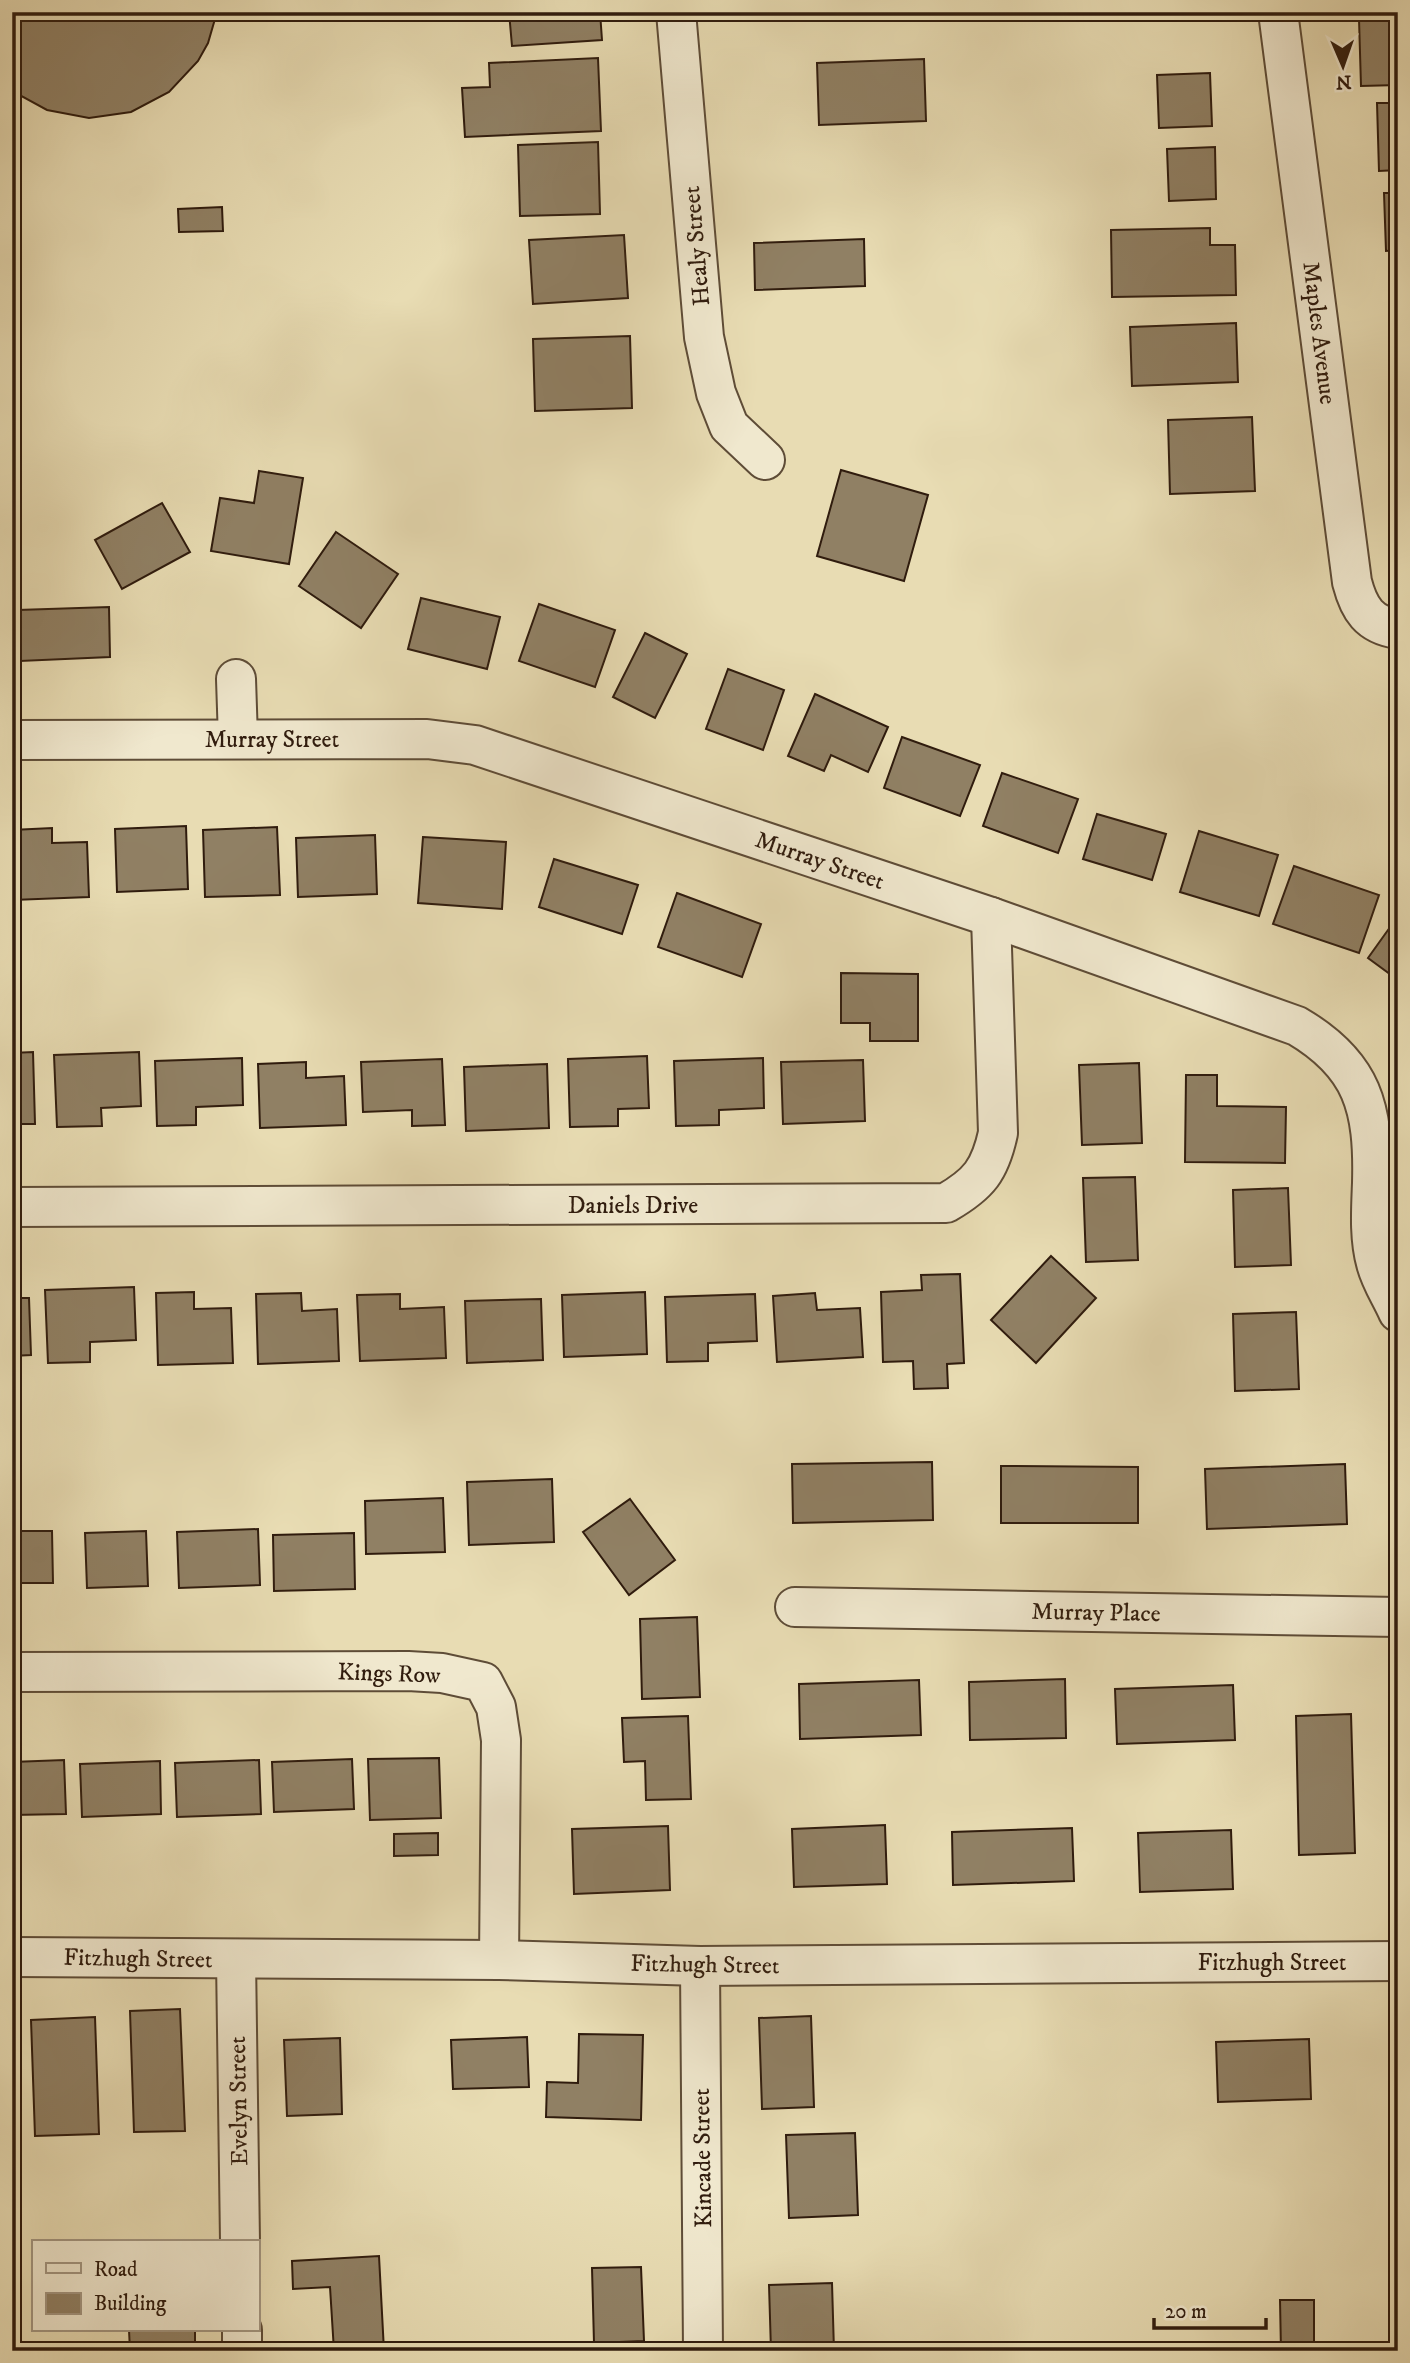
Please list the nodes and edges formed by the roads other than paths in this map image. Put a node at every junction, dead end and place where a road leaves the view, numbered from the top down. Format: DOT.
graph roads {
  1 [pos="676,12"];
  2 [pos="1278,12"];
  3 [pos="765,460"];
  4 [pos="1398,629"];
  5 [pos="236,679"];
  6 [pos="239,739"];
  7 [pos="12,740"];
  8 [pos="991,917"];
  9 [pos="12,1207"];
  10 [pos="1398,1312"];
  11 [pos="795,1607"];
  12 [pos="1398,1617"];
  13 [pos="12,1672"];
  14 [pos="12,1957"];
  15 [pos="236,1959"];
  16 [pos="499,1960"];
  17 [pos="1398,1961"];
  18 [pos="700,1966"];
  19 [pos="240,2240"];
  20 [pos="242,2332"];
  21 [pos="242,2351"];
  22 [pos="704,2351"];
  1 -- 3 [label="street, Healy Street"];
  2 -- 4 [label="street, Maples Avenue"];
  5 -- 6 [label="street"];
  6 -- 7 [label="street, Murray Street"];
  6 -- 8 [label="street, Murray Street"];
  8 -- 9 [label="street, Daniels Drive"];
  8 -- 10 [label="street, Murray Street"];
  11 -- 12 [label="street, Murray Place"];
  13 -- 16 [label="street, Kings Row"];
  14 -- 15 [label="street, Fitzhugh Street"];
  15 -- 16 [label="street, Fitzhugh Street"];
  15 -- 19 [label="street, Evelyn Street"];
  16 -- 18 [label="street, Fitzhugh Street"];
  17 -- 18 [label="street, Fitzhugh Street"];
  18 -- 22 [label="street, Kincade Street"];
  20 -- 21 [label="street"];
}
